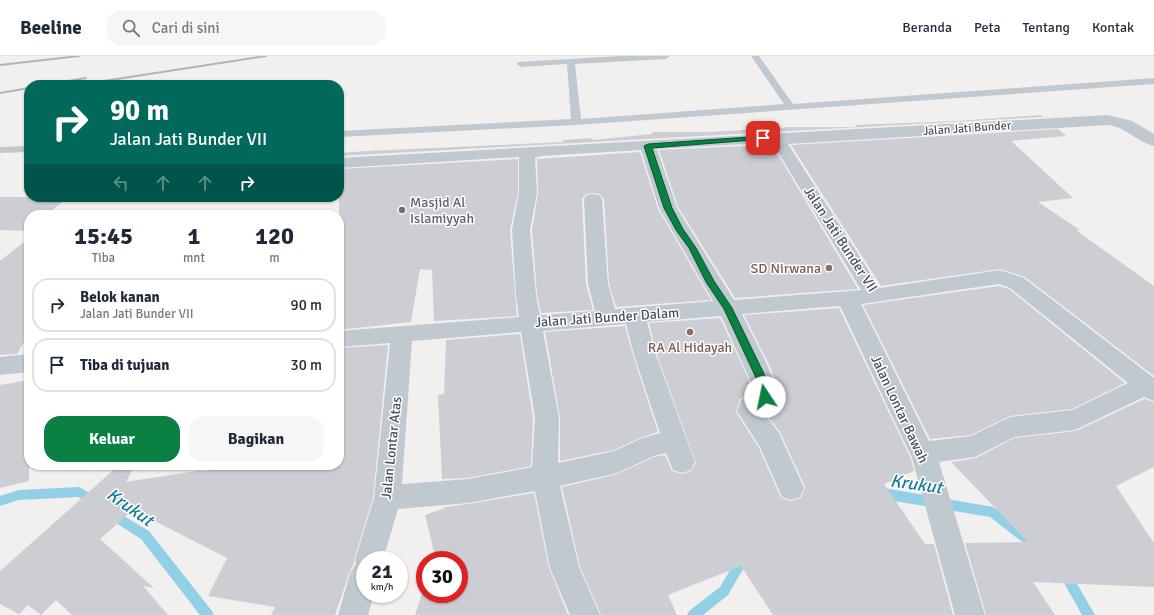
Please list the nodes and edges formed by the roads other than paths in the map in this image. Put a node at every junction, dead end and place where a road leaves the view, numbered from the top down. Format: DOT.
graph roads {
  1 [pos="666,56"];
  2 [pos="755,56"];
  3 [pos="571,62"];
  4 [pos="521,64"];
  5 [pos="1154,82"];
  6 [pos="791,107"];
  7 [pos="576,122"];
  8 [pos="344,134"];
  9 [pos="774,140"];
  10 [pos="1154,141"];
  11 [pos="648,146"];
  12 [pos="24,149"];
  13 [pos="0,150"];
  14 [pos="536,152"];
  15 [pos="344,163"];
  16 [pos="593,199"];
  17 [pos="875,296"];
  18 [pos="847,298"];
  19 [pos="728,308"];
  20 [pos="634,315"];
  21 [pos="607,317"];
  22 [pos="532,323"];
  23 [pos="402,334"];
  24 [pos="344,338"];
  25 [pos="24,364"];
  26 [pos="0,366"];
  27 [pos="1150,388"];
  28 [pos="925,458"];
  29 [pos="545,477"];
  30 [pos="791,488"];
  31 [pos="388,498"];
  32 [pos="372,551"];
  33 [pos="357,603"];
  34 [pos="353,615"];
  35 [pos="586,615"];
  36 [pos="970,615"];
  1 -- 3 [label="lane"];
  2 -- 6 [label="lane"];
  3 -- 4 [label="lane"];
  3 -- 7 [label="lane"];
  5 -- 6 [label="lane"];
  6 -- 7 [label="lane"];
  7 -- 8 [label="lane"];
  9 -- 10 [label="street, Jalan Jati Bunder"];
  9 -- 11 [label="street"];
  9 -- 17 [label="street, Jalan Jati Bunder VII"];
  11 -- 14 [label="street"];
  11 -- 19 [label="street"];
  12 -- 13 [label="lane"];
  14 -- 15 [label="street"];
  14 -- 22 [label="street"];
  16 -- 21 [label="street"];
  17 -- 18 [label="street, Jalan Jati Bunder Dalam"];
  17 -- 27 [label="street, Jalan Jati Bunder VII"];
  18 -- 19 [label="street, Jalan Jati Bunder Dalam"];
  18 -- 28 [label="street, Jalan Lontar Bawah"];
  19 -- 20 [label="street, Jalan Jati Bunder Dalam"];
  19 -- 30 [label="street"];
  20 -- 21 [label="street, Jalan Jati Bunder Dalam"];
  20 -- 29 [label="street"];
  21 -- 22 [label="street, Jalan Jati Bunder Dalam"];
  22 -- 23 [label="street, Jalan Jati Bunder Dalam"];
  22 -- 29 [label="street"];
  23 -- 24 [label="street, Jalan Jati Bunder Dalam"];
  23 -- 31 [label="street, Jalan Lontar Atas"];
  25 -- 26 [label="street"];
  27 -- 28 [label="street"];
  28 -- 36 [label="street, Jalan Lontar Bawah"];
  29 -- 31 [label="street"];
  29 -- 35 [label="street"];
  31 -- 32 [label="street, Jalan Lontar Atas"];
  33 -- 34 [label="street"];
}
